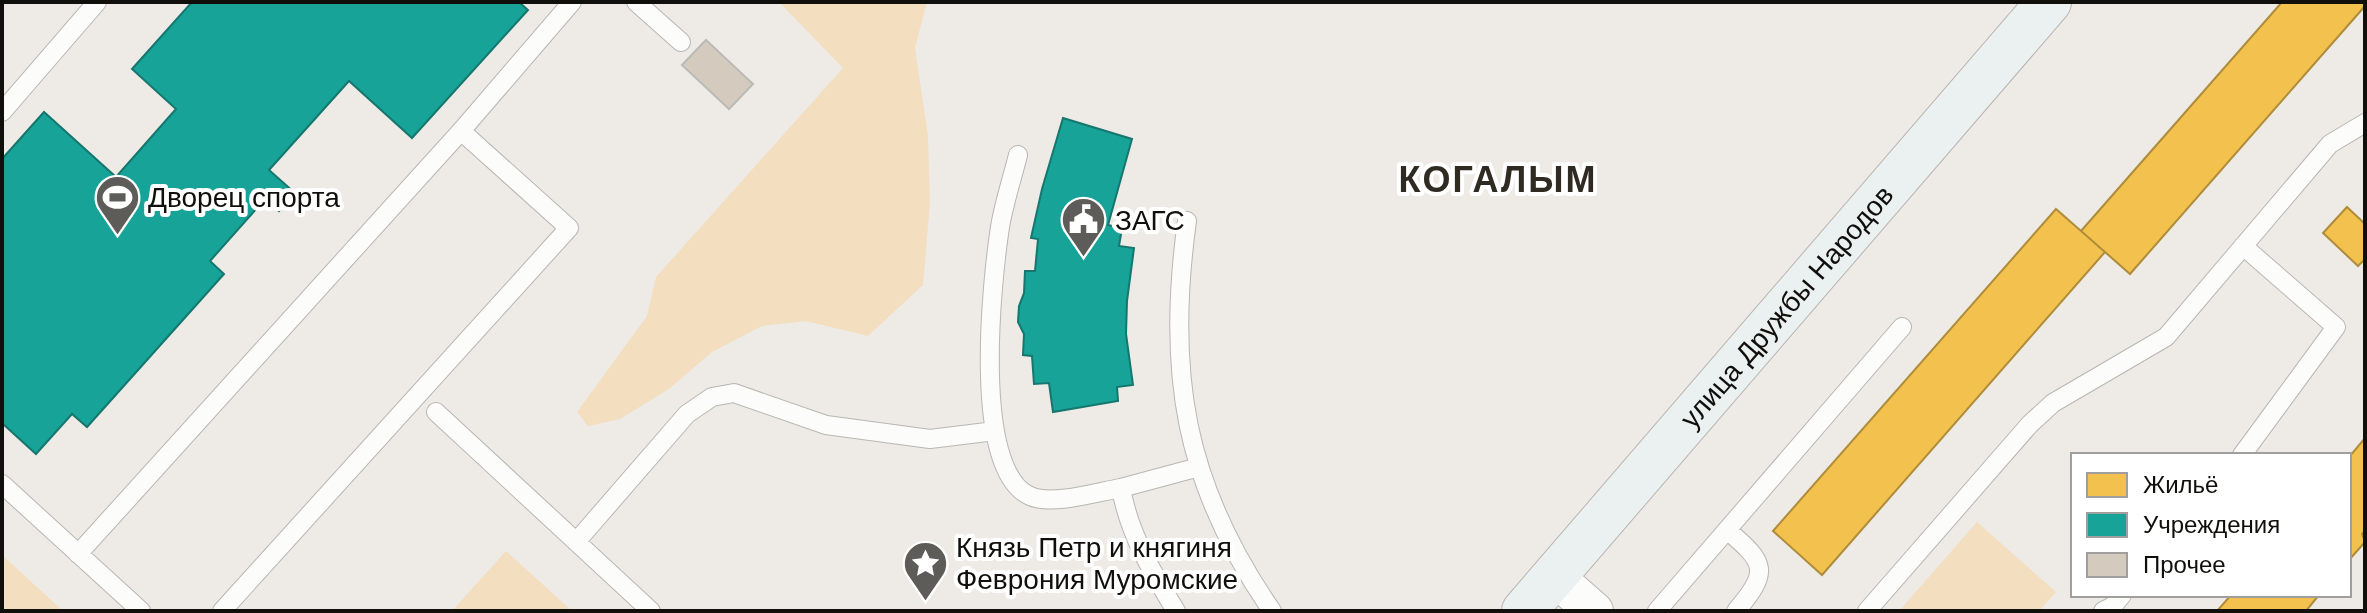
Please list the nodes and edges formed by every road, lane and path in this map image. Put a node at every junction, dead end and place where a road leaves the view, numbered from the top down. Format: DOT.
graph roads {
  1 [pos="97,2"];
  2 [pos="572,2"];
  3 [pos="636,2"];
  4 [pos="2042,4"];
  5 [pos="681,42"];
  6 [pos="2,112"];
  7 [pos="2365,123"];
  8 [pos="461,131"];
  9 [pos="1018,155"];
  10 [pos="1187,221"];
  11 [pos="2243,246"];
  12 [pos="1902,327"];
  13 [pos="436,412"];
  14 [pos="995,431"];
  15 [pos="2243,453"];
  16 [pos="1199,467"];
  17 [pos="2,484"];
  18 [pos="1121,488"];
  19 [pos="1727,530"];
  20 [pos="576,542"];
  21 [pos="78,554"];
  22 [pos="1554,576"];
  23 [pos="2120,597"];
  24 [pos="141,611"];
  25 [pos="222,611"];
  26 [pos="651,611"];
  27 [pos="1176,611"];
  28 [pos="1272,611"];
  29 [pos="1524,611"];
  30 [pos="1594,611"];
  31 [pos="1657,611"];
  32 [pos="1736,611"];
  33 [pos="1867,611"];
  34 [pos="2103,611"];
  1 -- 6 [label="lane"];
  2 -- 8 [label="lane"];
  3 -- 5 [label="lane"];
  4 -- 22 [label="main road, улица Дружбы Народов"];
  7 -- 11 [label="lane"];
  8 -- 21 [label="lane"];
  8 -- 25 [label="lane"];
  9 -- 14 [label="lane"];
  10 -- 16 [label="lane"];
  11 -- 15 [label="lane"];
  11 -- 33 [label="lane"];
  12 -- 19 [label="lane"];
  13 -- 20 [label="lane"];
  14 -- 18 [label="lane"];
  14 -- 20 [label="lane"];
  16 -- 18 [label="lane"];
  16 -- 28 [label="lane"];
  17 -- 21 [label="lane"];
  18 -- 27 [label="lane"];
  19 -- 31 [label="lane"];
  19 -- 32 [label="lane"];
  20 -- 26 [label="lane"];
  21 -- 24 [label="lane"];
  22 -- 29 [label="main road, улица Дружбы Народов"];
  22 -- 30 [label="street"];
  23 -- 34 [label="lane"];
}
